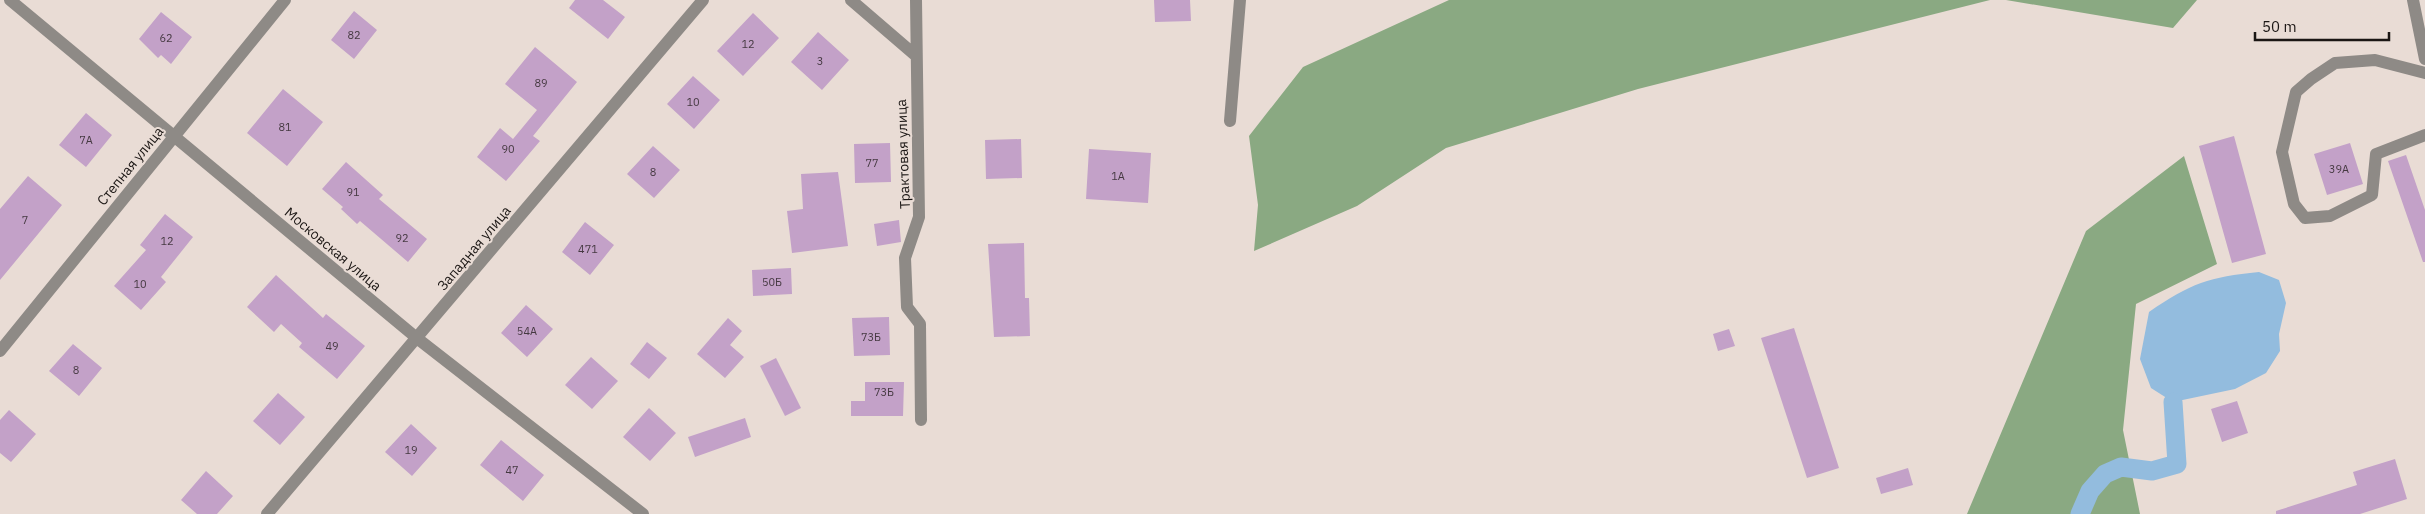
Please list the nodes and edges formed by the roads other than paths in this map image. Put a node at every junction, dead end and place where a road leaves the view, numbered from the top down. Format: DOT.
graph roads {
  1 [pos="10,0"];
  2 [pos="285,0"];
  3 [pos="703,0"];
  4 [pos="850,0"];
  5 [pos="916,0"];
  6 [pos="1240,0"];
  7 [pos="2413,0"];
  8 [pos="915,55"];
  9 [pos="2425,59"];
  10 [pos="2425,74"];
  11 [pos="1230,121"];
  12 [pos="174,135"];
  13 [pos="2425,135"];
  14 [pos="418,339"];
  15 [pos="0,351"];
  16 [pos="921,420"];
  17 [pos="266,514"];
  18 [pos="643,514"];
  1 -- 12 [label="street, Московская улица"];
  2 -- 12 [label="street, Степная улица"];
  3 -- 14 [label="street, Западная улица"];
  4 -- 8 [label="street"];
  5 -- 8 [label="street, Трактовая улица"];
  6 -- 11 [label="street"];
  7 -- 9 [label="street"];
  8 -- 16 [label="street, Трактовая улица"];
  10 -- 13 [label="street"];
  12 -- 14 [label="street, Московская улица"];
  12 -- 15 [label="street, Степная улица"];
  14 -- 17 [label="street, Западная улица"];
  14 -- 18 [label="street, Московская улица"];
}
